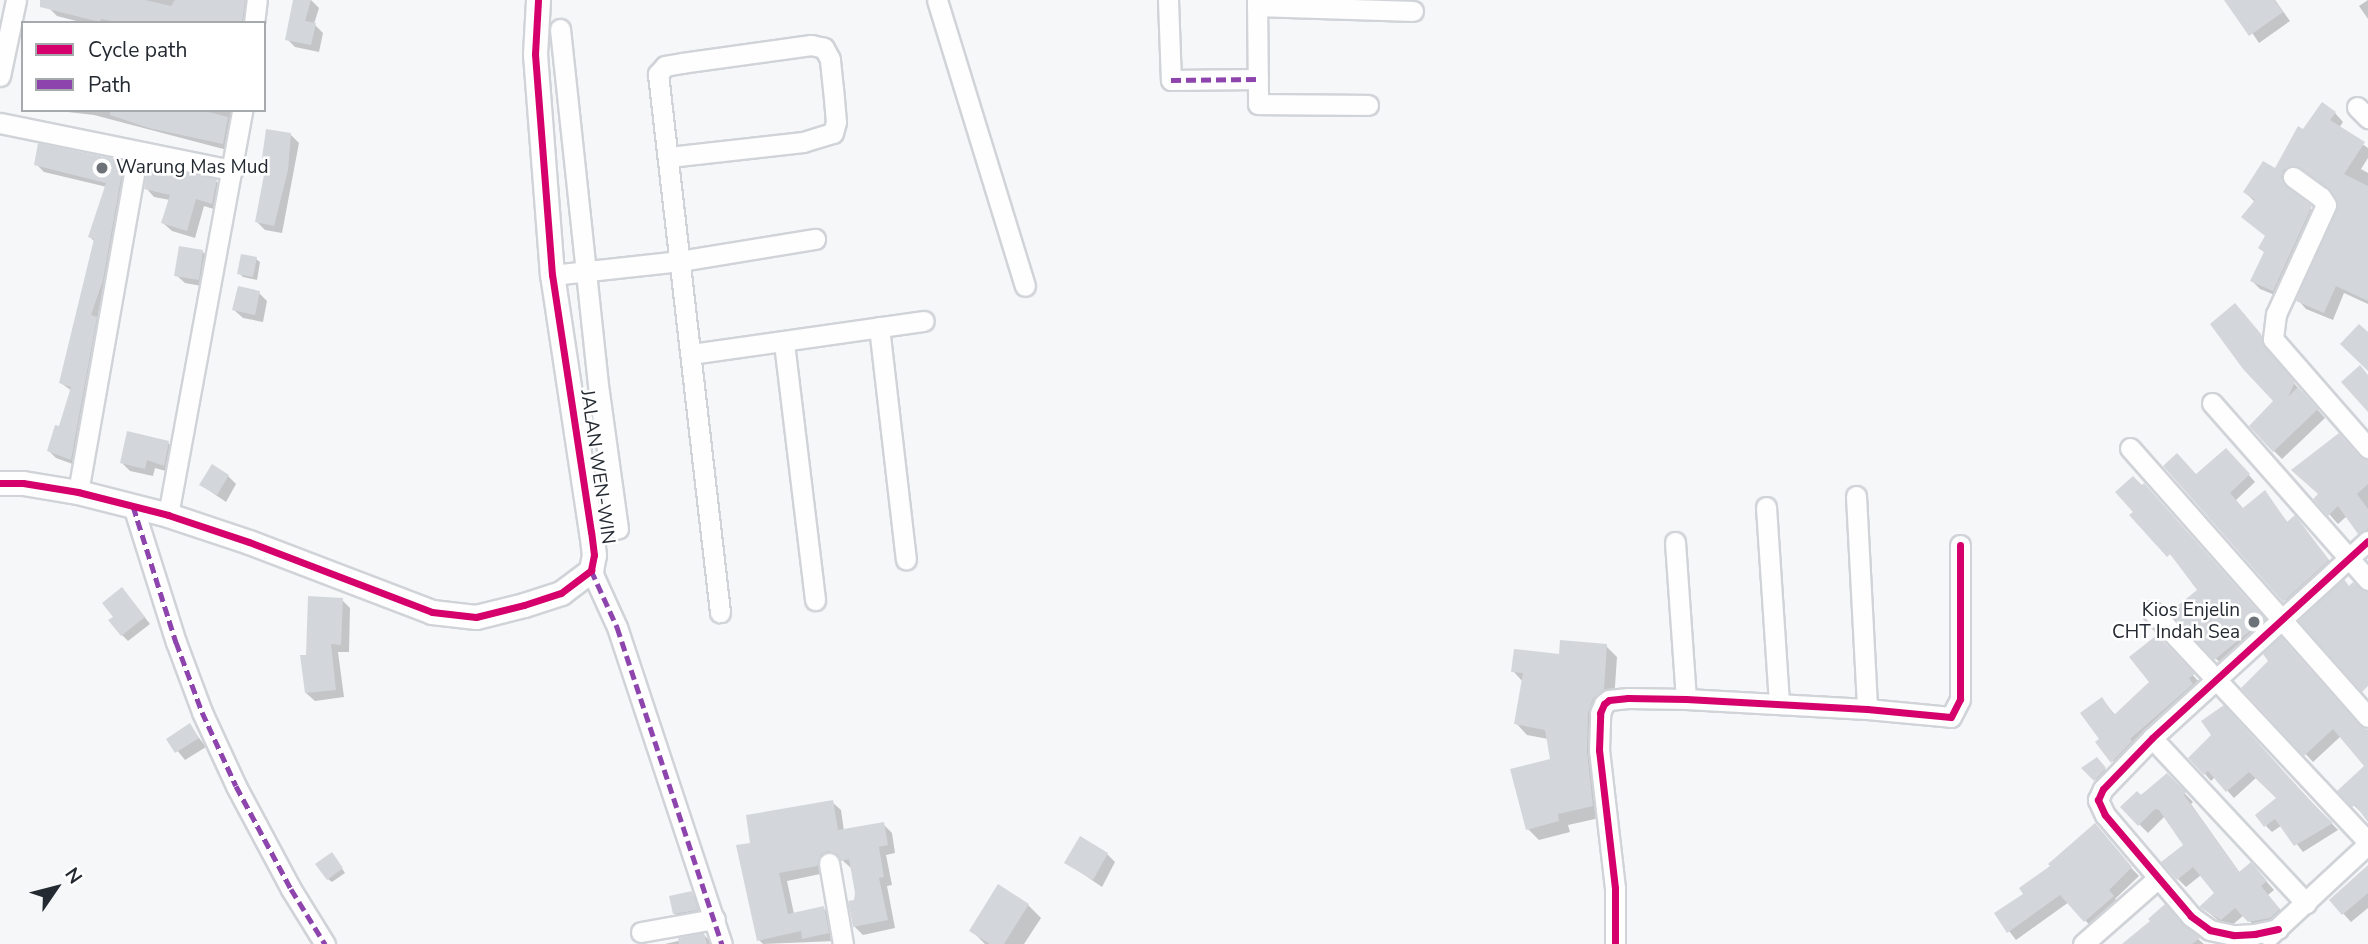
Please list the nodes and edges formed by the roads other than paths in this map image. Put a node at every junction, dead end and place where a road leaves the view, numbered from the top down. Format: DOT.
graph roads {
  1 [pos="16,0"];
  2 [pos="257,0"];
  3 [pos="538,0"];
  4 [pos="937,0"];
  5 [pos="1168,0"];
  6 [pos="1256,3"];
  7 [pos="1413,10"];
  8 [pos="254,21"];
  9 [pos="11,28"];
  10 [pos="560,29"];
  11 [pos="0,76"];
  12 [pos="1258,79"];
  13 [pos="1368,105"];
  14 [pos="242,112"];
  15 [pos="0,123"];
  16 [pos="138,153"];
  17 [pos="669,157"];
  18 [pos="232,170"];
  19 [pos="2293,177"];
  20 [pos="815,239"];
  21 [pos="680,261"];
  22 [pos="587,272"];
  23 [pos="552,275"];
  24 [pos="1025,286"];
  25 [pos="924,321"];
  26 [pos="879,327"];
  27 [pos="785,343"];
  28 [pos="691,354"];
  29 [pos="2212,403"];
  30 [pos="2130,448"];
  31 [pos="2368,448"];
  32 [pos="0,483"];
  33 [pos="78,492"];
  34 [pos="1856,496"];
  35 [pos="133,506"];
  36 [pos="1766,507"];
  37 [pos="168,515"];
  38 [pos="618,529"];
  39 [pos="2368,541"];
  40 [pos="1675,542"];
  41 [pos="1960,545"];
  42 [pos="2349,558"];
  43 [pos="906,559"];
  44 [pos="591,570"];
  45 [pos="2368,580"];
  46 [pos="815,600"];
  47 [pos="2152,611"];
  48 [pos="720,612"];
  49 [pos="2281,620"];
  50 [pos="2215,681"];
  51 [pos="1686,699"];
  52 [pos="1779,703"];
  53 [pos="1867,709"];
  54 [pos="2368,717"];
  55 [pos="2152,738"];
  56 [pos="2368,843"];
  57 [pos="829,863"];
  58 [pos="2158,878"];
  59 [pos="2306,903"];
  60 [pos="715,919"];
  61 [pos="2278,929"];
  62 [pos="641,932"];
  63 [pos="326,944"];
  64 [pos="722,944"];
  65 [pos="843,944"];
  66 [pos="1615,944"];
  67 [pos="2083,944"];
  68 [pos="2259,944"];
  1 -- 9 [label="street"];
  2 -- 8 [label="street"];
  3 -- 23 [label="street, JALAN WEN-WIN"];
  4 -- 24 [label="street"];
  5 -- 12 [label="street"];
  6 -- 7 [label="street"];
  6 -- 12 [label="street"];
  9 -- 11 [label="street"];
  10 -- 22 [label="street"];
  12 -- 13 [label="street"];
  14 -- 18 [label="street"];
  15 -- 16 [label="street"];
  16 -- 18 [label="street"];
  16 -- 33 [label="street"];
  17 -- 17 [label="street"];
  17 -- 21 [label="street"];
  18 -- 37 [label="street"];
  19 -- 31 [label="street"];
  20 -- 21 [label="street"];
  21 -- 22 [label="street"];
  21 -- 28 [label="street"];
  22 -- 23 [label="street"];
  22 -- 38 [label="street"];
  23 -- 44 [label="street, JALAN WEN-WIN"];
  25 -- 26 [label="street"];
  26 -- 27 [label="street"];
  26 -- 43 [label="street"];
  27 -- 28 [label="street"];
  27 -- 46 [label="street"];
  28 -- 48 [label="street"];
  29 -- 42 [label="street"];
  30 -- 49 [label="street"];
  32 -- 33 [label="street, JALAN WEN-WIN"];
  33 -- 35 [label="street, JALAN WEN-WIN"];
  34 -- 53 [label="street"];
  35 -- 37 [label="street, JALAN WEN-WIN"];
  35 -- 63 [label="street"];
  36 -- 52 [label="street"];
  37 -- 44 [label="street, JALAN WEN-WIN"];
  39 -- 42 [label="street"];
  40 -- 51 [label="street"];
  41 -- 53 [label="street"];
  42 -- 45 [label="street"];
  42 -- 49 [label="street"];
  44 -- 60 [label="street"];
  47 -- 50 [label="street"];
  49 -- 50 [label="street"];
  49 -- 54 [label="street"];
  50 -- 55 [label="street"];
  50 -- 56 [label="street"];
  51 -- 52 [label="street"];
  51 -- 66 [label="street"];
  52 -- 53 [label="street"];
  55 -- 58 [label="street"];
  55 -- 59 [label="street"];
  56 -- 59 [label="street"];
  57 -- 65 [label="street"];
  58 -- 61 [label="street"];
  58 -- 67 [label="street"];
  59 -- 61 [label="street"];
  60 -- 62 [label="street"];
  60 -- 64 [label="street"];
  61 -- 68 [label="street"];
}
